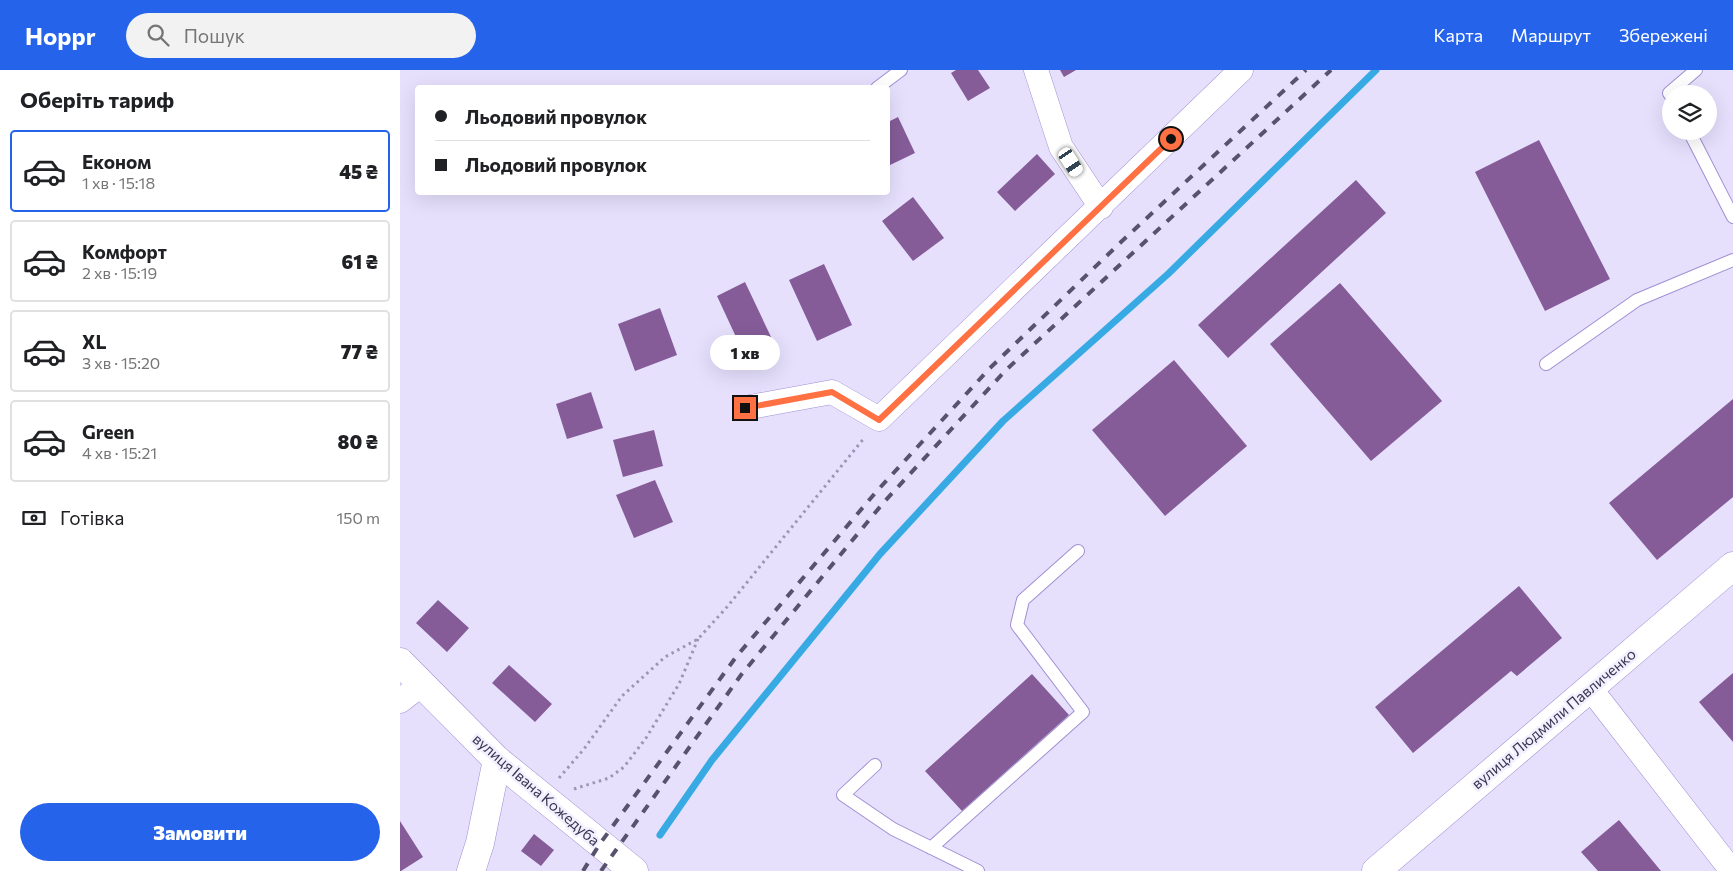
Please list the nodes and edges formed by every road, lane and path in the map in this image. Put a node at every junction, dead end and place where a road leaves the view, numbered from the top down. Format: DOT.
graph roads {
  1 [pos="901,70"];
  2 [pos="1036,70"];
  3 [pos="1241,70"];
  4 [pos="1696,70"];
  5 [pos="881,85"];
  6 [pos="1678,85"];
  7 [pos="1694,140"];
  8 [pos="1101,207"];
  9 [pos="1733,217"];
  10 [pos="1733,260"];
  11 [pos="1546,364"];
  12 [pos="745,408"];
  13 [pos="879,420"];
  14 [pos="1078,550"];
  15 [pos="1733,566"];
  16 [pos="698,639"];
  17 [pos="400,662"];
  18 [pos="422,684"];
  19 [pos="1590,688"];
  20 [pos="400,701"];
  21 [pos="497,760"];
  22 [pos="875,764"];
  23 [pos="542,798"];
  24 [pos="931,848"];
  25 [pos="471,871"];
  26 [pos="634,871"];
  27 [pos="978,871"];
  28 [pos="1376,871"];
  29 [pos="1732,871"];
  1 -- 5 [label="lane"];
  2 -- 8 [label="street"];
  3 -- 8 [label="street"];
  4 -- 6 [label="lane"];
  7 -- 9 [label="lane"];
  8 -- 13 [label="street"];
  10 -- 11 [label="lane"];
  12 -- 13 [label="street"];
  13 -- 16 [label="path"];
  14 -- 24 [label="lane"];
  15 -- 19 [label="main road, вулиця Людмили Павличенко"];
  16 -- 23 [label="path"];
  16 -- 23 [label="path"];
  17 -- 18 [label="main road, вулиця Івана Кожедуба"];
  18 -- 20 [label="street"];
  18 -- 21 [label="main road, вулиця Івана Кожедуба"];
  19 -- 28 [label="main road, вулиця Людмили Павличенко"];
  19 -- 29 [label="street"];
  21 -- 23 [label="main road, вулиця Івана Кожедуба"];
  21 -- 25 [label="main road"];
  22 -- 24 [label="lane"];
  23 -- 26 [label="main road, вулиця Івана Кожедуба"];
  24 -- 27 [label="lane"];
}
